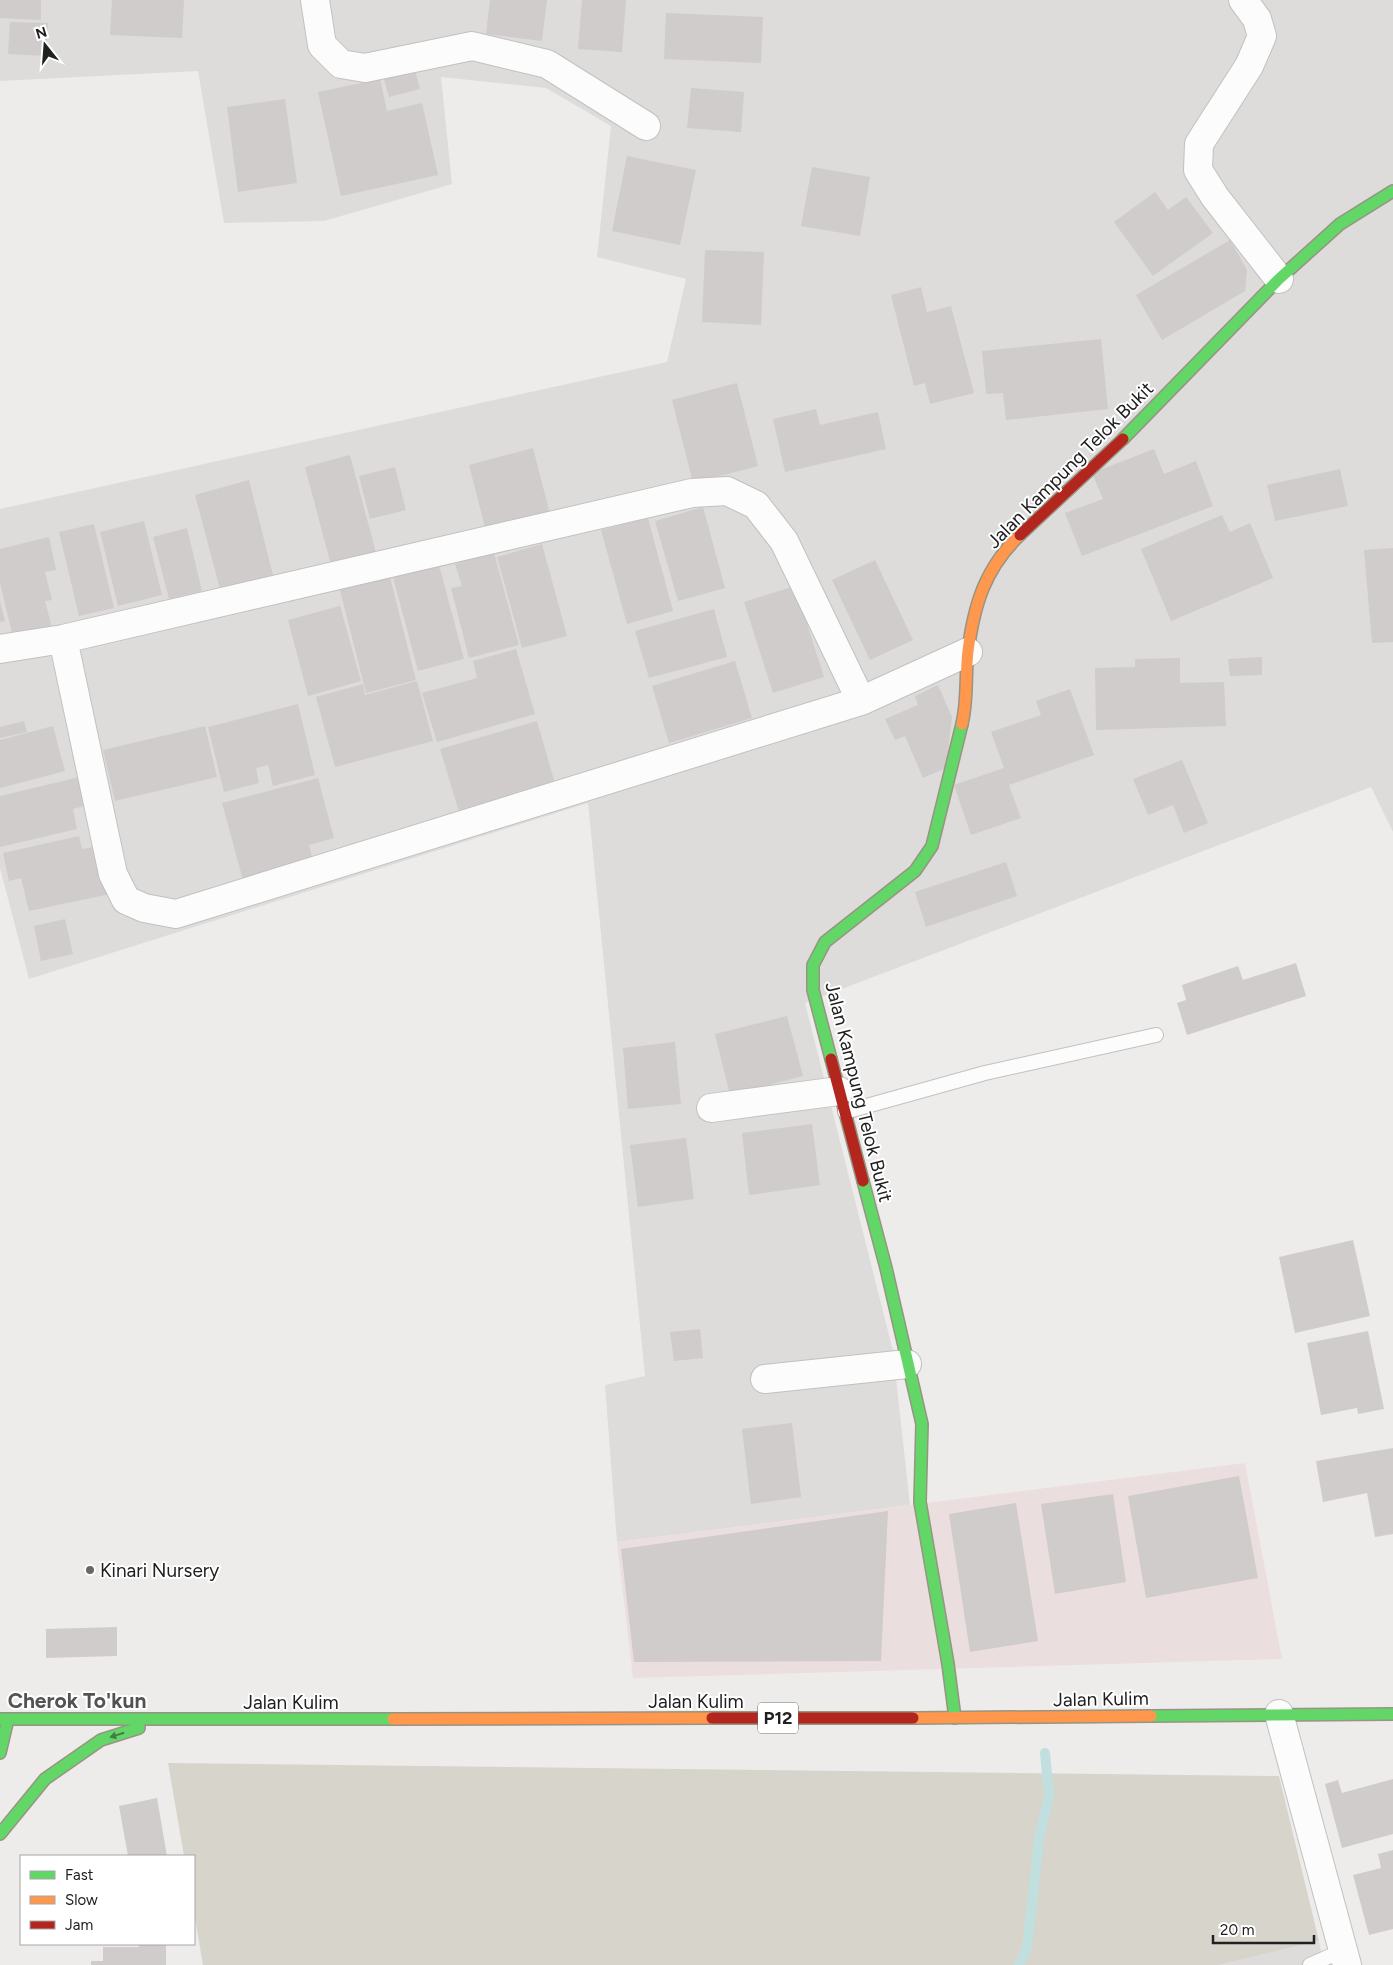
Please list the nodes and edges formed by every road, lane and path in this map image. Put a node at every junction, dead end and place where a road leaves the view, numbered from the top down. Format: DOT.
graph roads {
  1 [pos="315,0"];
  2 [pos="1243,0"];
  3 [pos="646,126"];
  4 [pos="1393,191"];
  5 [pos="1279,279"];
  6 [pos="63,638"];
  7 [pos="0,649"];
  8 [pos="968,652"];
  9 [pos="861,701"];
  10 [pos="1156,1035"];
  11 [pos="842,1102"];
  12 [pos="710,1108"];
  13 [pos="907,1364"];
  14 [pos="765,1378"];
  15 [pos="1279,1714"];
  16 [pos="1393,1714"];
  17 [pos="955,1718"];
  18 [pos="4,1719"];
  19 [pos="164,1720"];
  20 [pos="0,1753"];
  21 [pos="0,1834"];
  22 [pos="1346,1958"];
  23 [pos="1310,1965"];
  1 -- 3 [label="street"];
  2 -- 5 [label="street"];
  4 -- 5 [label="street, Jalan Kampung Telok Bukit"];
  5 -- 8 [label="street, Jalan Kampung Telok Bukit"];
  6 -- 7 [label="street"];
  6 -- 9 [label="street"];
  6 -- 9 [label="street"];
  8 -- 9 [label="street"];
  8 -- 11 [label="street, Jalan Kampung Telok Bukit"];
  10 -- 11 [label="lane"];
  11 -- 12 [label="street"];
  11 -- 13 [label="street, Jalan Kampung Telok Bukit"];
  13 -- 14 [label="street"];
  13 -- 17 [label="street, Jalan Kampung Telok Bukit"];
  15 -- 16 [label="street, Jalan Kulim / P12"];
  15 -- 17 [label="street, Jalan Kulim / P12"];
  15 -- 22 [label="street"];
  17 -- 19 [label="street, Jalan Kulim / P12"];
  18 -- 19 [label="street, Jalan Kulim / P12"];
  18 -- 20 [label="street"];
  19 -- 21 [label="street, one-way"];
  22 -- 23 [label="lane"];
}
